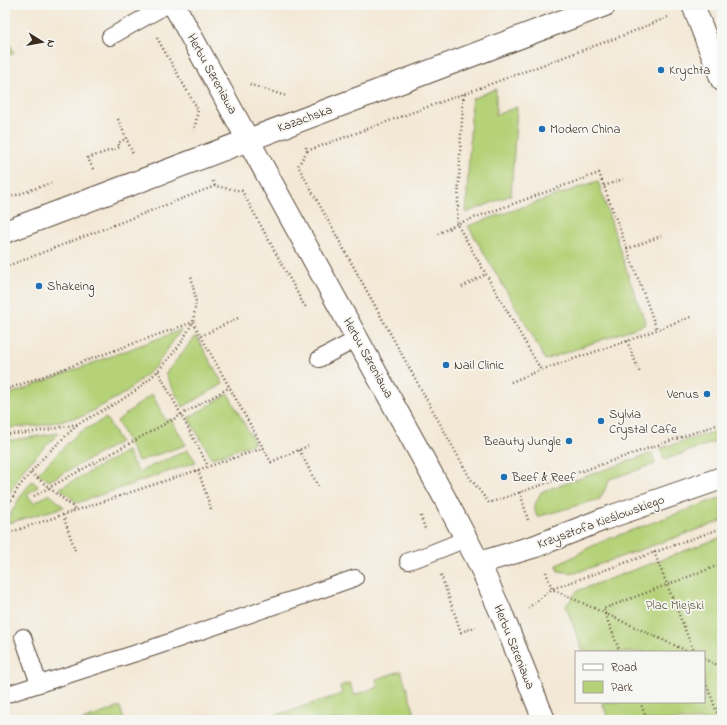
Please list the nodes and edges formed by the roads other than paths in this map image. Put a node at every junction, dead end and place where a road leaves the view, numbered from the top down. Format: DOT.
graph roads {
  1 [pos="167,5"];
  2 [pos="174,5"];
  3 [pos="605,5"];
  4 [pos="693,6"];
  5 [pos="576,10"];
  6 [pos="110,37"];
  7 [pos="722,80"];
  8 [pos="248,140"];
  9 [pos="5,232"];
  10 [pos="357,339"];
  11 [pos="319,359"];
  12 [pos="722,478"];
  13 [pos="466,539"];
  14 [pos="408,561"];
  15 [pos="479,563"];
  16 [pos="355,578"];
  17 [pos="23,637"];
  18 [pos="39,684"];
  19 [pos="5,695"];
  20 [pos="544,720"];
  1 -- 6 [label="lane"];
  2 -- 8 [label="street, Herbu Szreniawa"];
  3 -- 5 [label="street, Kazachska"];
  4 -- 7 [label="street"];
  5 -- 8 [label="street, Kazachska"];
  8 -- 9 [label="street, Kazachska"];
  8 -- 10 [label="street, Herbu Szreniawa"];
  10 -- 11 [label="lane"];
  10 -- 13 [label="street, Herbu Szreniawa"];
  12 -- 15 [label="street, Krzysztofa Kieślowskiego"];
  13 -- 14 [label="lane"];
  13 -- 15 [label="street, Herbu Szreniawa"];
  15 -- 20 [label="street, Herbu Szreniawa"];
  16 -- 18 [label="lane"];
  17 -- 18 [label="lane"];
  18 -- 19 [label="lane"];
}
